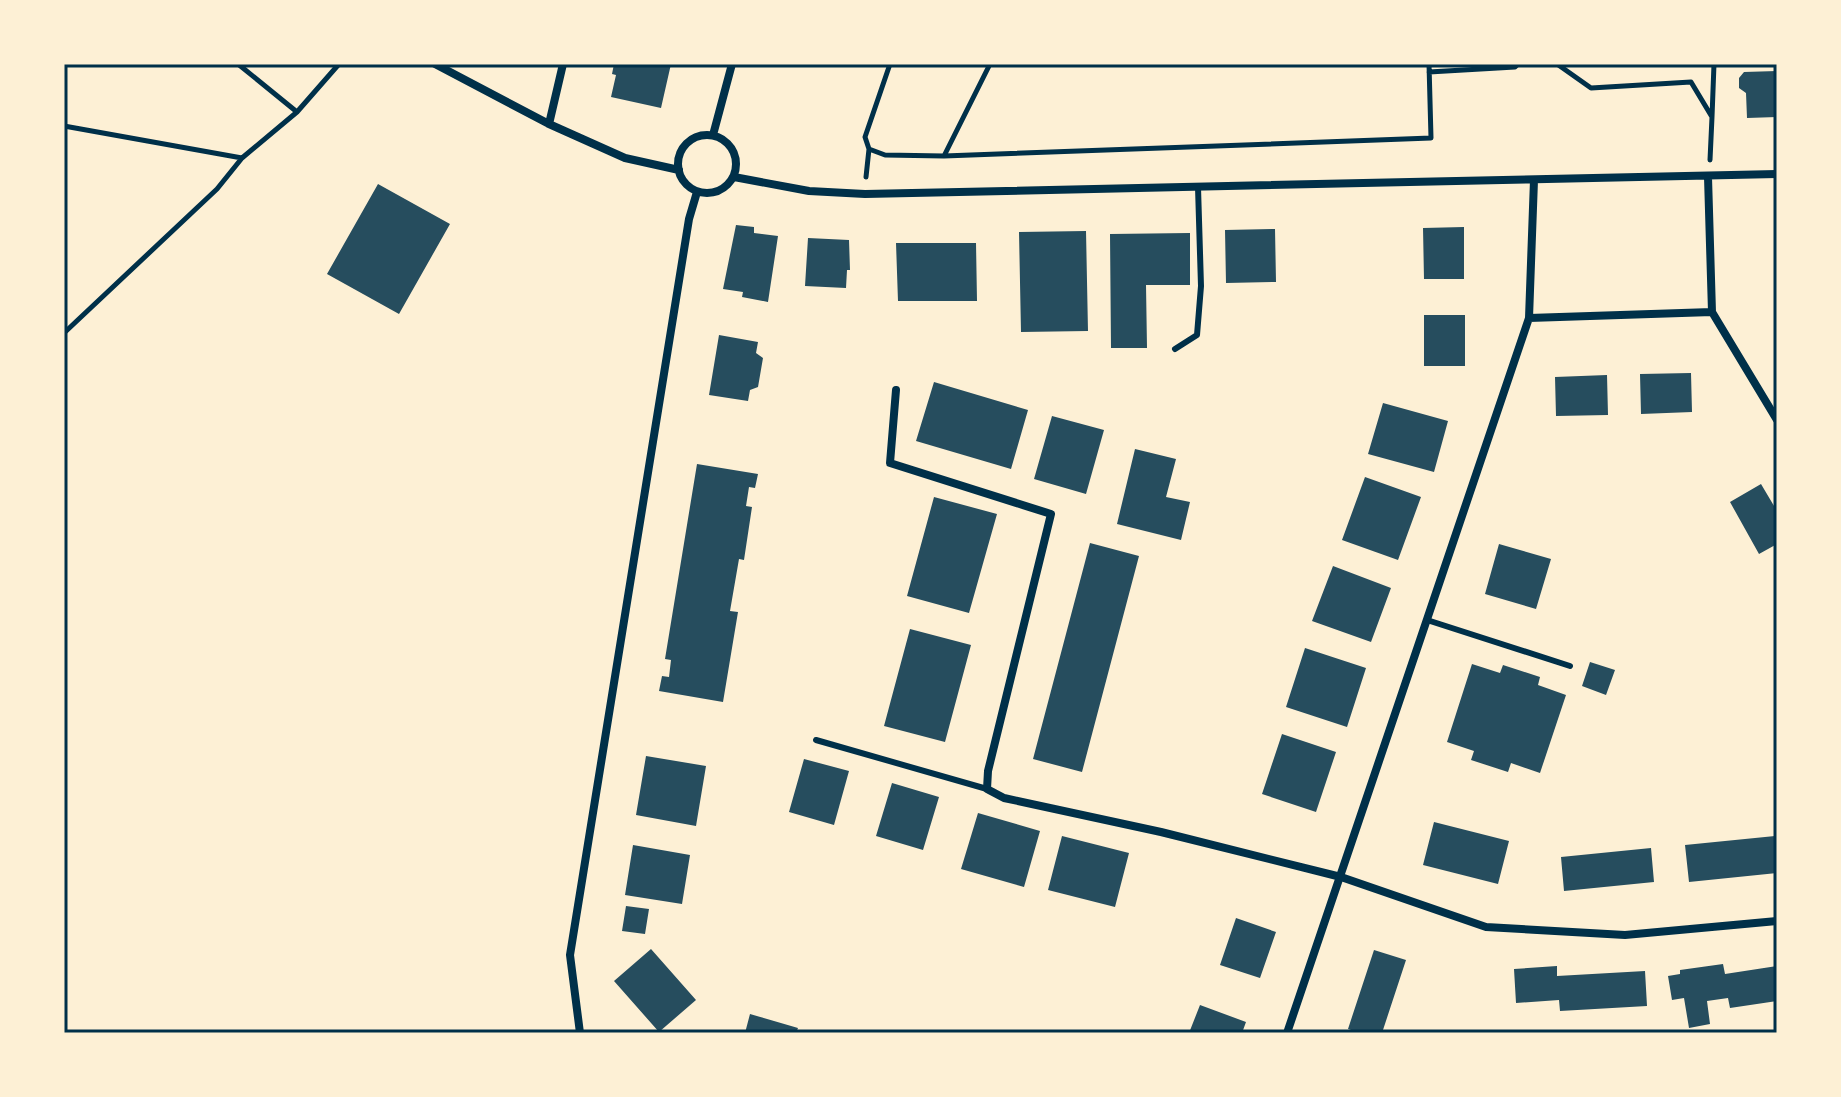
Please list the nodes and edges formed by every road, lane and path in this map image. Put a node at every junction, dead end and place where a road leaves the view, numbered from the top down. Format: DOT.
graph roads {
  1 [pos="238,64"];
  2 [pos="339,64"];
  3 [pos="435,64"];
  4 [pos="563,64"];
  5 [pos="732,64"];
  6 [pos="890,64"];
  7 [pos="990,64"];
  8 [pos="1429,64"];
  9 [pos="1518,64"];
  10 [pos="1557,64"];
  11 [pos="1714,64"];
  12 [pos="1474,67"];
  13 [pos="1429,72"];
  14 [pos="297,112"];
  15 [pos="1712,117"];
  16 [pos="549,124"];
  17 [pos="64,126"];
  18 [pos="713,135"];
  19 [pos="869,149"];
  20 [pos="944,156"];
  21 [pos="242,158"];
  22 [pos="679,170"];
  23 [pos="1777,174"];
  24 [pos="734,177"];
  25 [pos="1708,177"];
  26 [pos="1534,180"];
  27 [pos="1198,187"];
  28 [pos="697,192"];
  29 [pos="865,194"];
  30 [pos="1712,312"];
  31 [pos="1529,318"];
  32 [pos="64,333"];
  33 [pos="1175,349"];
  34 [pos="896,390"];
  35 [pos="1777,420"];
  36 [pos="1427,620"];
  37 [pos="1570,666"];
  38 [pos="816,740"];
  39 [pos="987,789"];
  40 [pos="1341,877"];
  41 [pos="1777,921"];
  42 [pos="580,1033"];
  43 [pos="1287,1033"];
  1 -- 14 [label="path"];
  2 -- 14 [label="path"];
  3 -- 16 [label="street"];
  4 -- 16 [label="street"];
  5 -- 18 [label="street"];
  6 -- 19 [label="path"];
  7 -- 20 [label="path"];
  8 -- 13 [label="path"];
  9 -- 12 [label="path"];
  10 -- 15 [label="path"];
  11 -- 15 [label="path"];
  12 -- 13 [label="path"];
  13 -- 20 [label="path"];
  14 -- 21 [label="path"];
  15 -- 25 [label="path"];
  16 -- 22 [label="street"];
  17 -- 21 [label="path"];
  18 -- 22 [label="street"];
  18 -- 24 [label="street"];
  19 -- 20 [label="path"];
  19 -- 29 [label="path"];
  21 -- 32 [label="path"];
  22 -- 28 [label="street"];
  23 -- 25 [label="street"];
  24 -- 28 [label="street"];
  24 -- 29 [label="street"];
  25 -- 26 [label="street"];
  25 -- 30 [label="street"];
  26 -- 27 [label="street"];
  26 -- 31 [label="street"];
  27 -- 29 [label="street"];
  27 -- 33 [label="lane"];
  28 -- 42 [label="street"];
  30 -- 31 [label="street"];
  30 -- 35 [label="street"];
  31 -- 36 [label="street"];
  34 -- 39 [label="street"];
  36 -- 37 [label="lane"];
  36 -- 40 [label="street"];
  38 -- 39 [label="lane"];
  39 -- 40 [label="street"];
  40 -- 41 [label="street"];
  40 -- 43 [label="street"];
}
